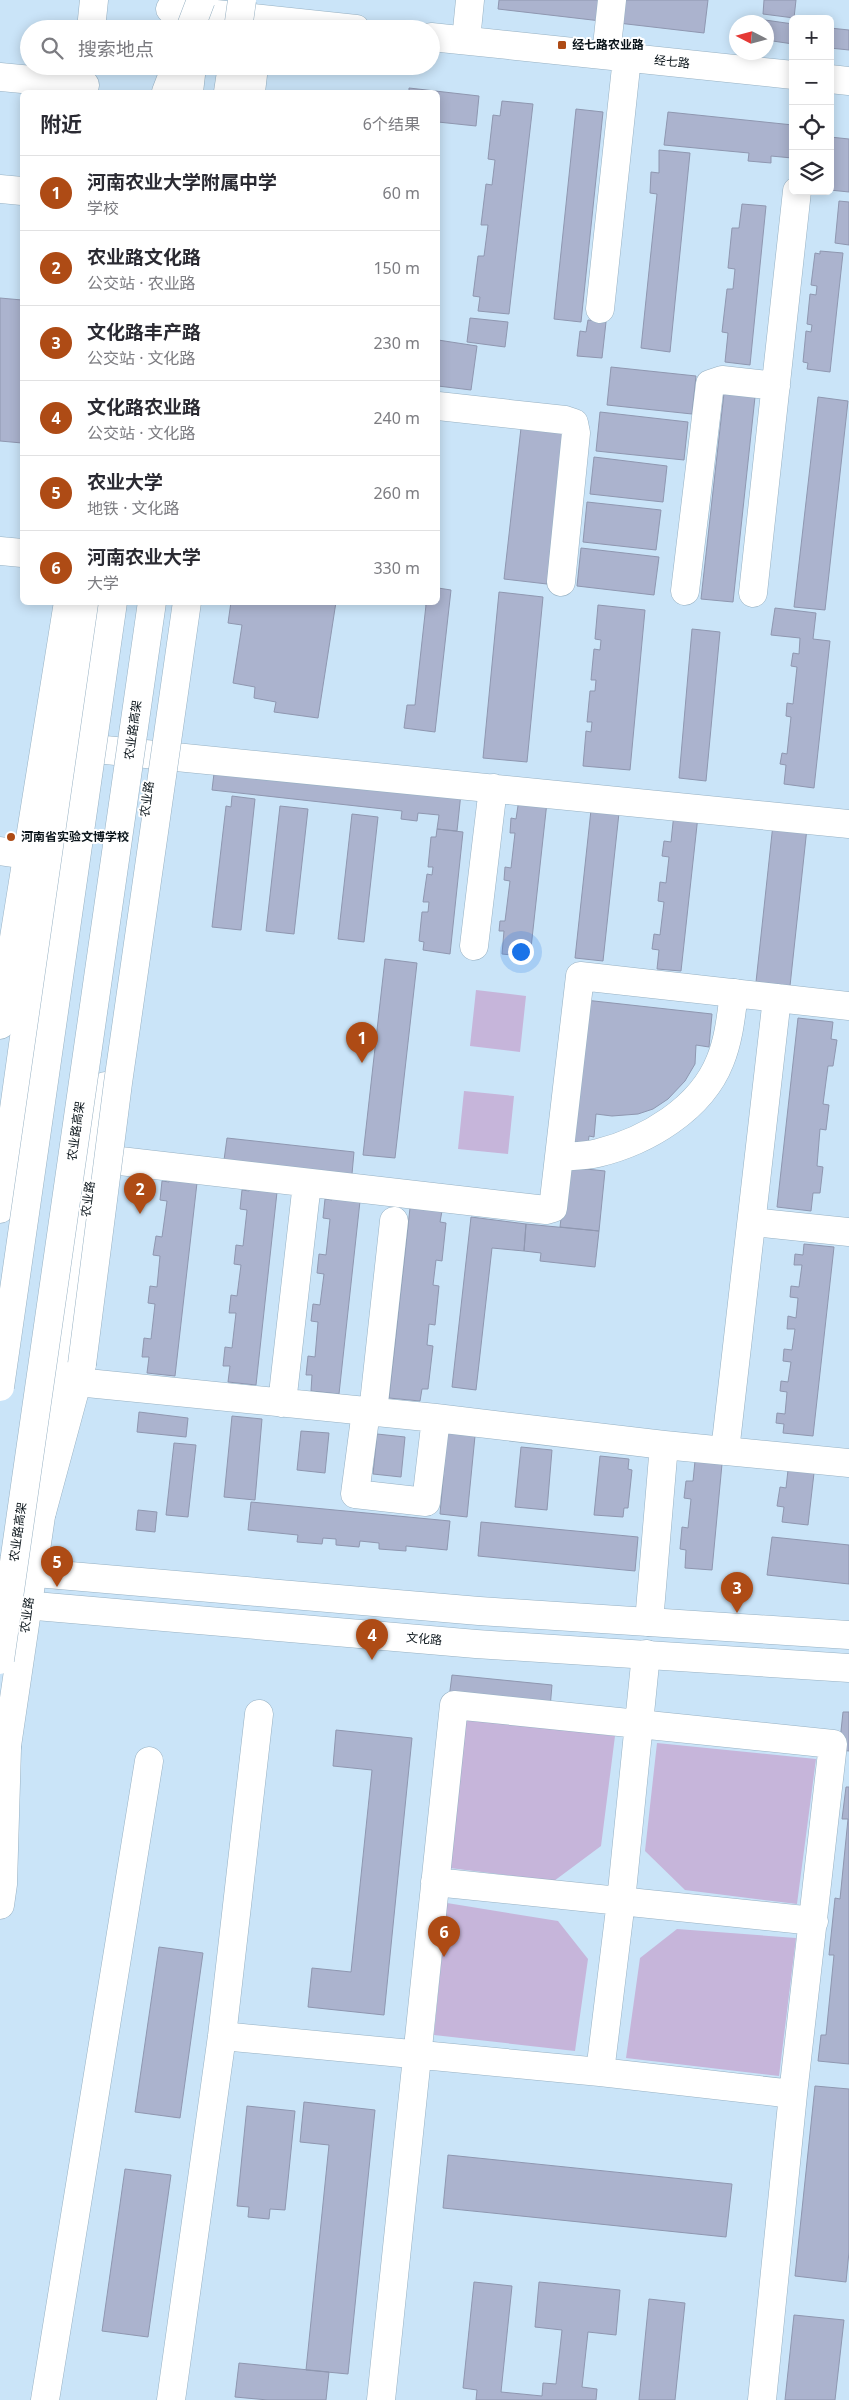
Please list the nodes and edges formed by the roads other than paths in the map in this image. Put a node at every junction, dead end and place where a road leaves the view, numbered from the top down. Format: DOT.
graph roads {
  1 [pos="94,0"];
  2 [pos="202,0"];
  3 [pos="242,0"];
  4 [pos="470,0"];
  5 [pos="612,0"];
  6 [pos="167,8"];
  7 [pos="256,19"];
  8 [pos="92,20"];
  9 [pos="194,20"];
  10 [pos="199,20"];
  11 [pos="440,38"];
  12 [pos="466,40"];
  13 [pos="616,56"];
  14 [pos="161,75"];
  15 [pos="173,75"];
  16 [pos="191,75"];
  17 [pos="231,75"];
  18 [pos="253,75"];
  19 [pos="789,75"];
  20 [pos="0,76"];
  21 [pos="834,79"];
  22 [pos="85,81"];
  23 [pos="849,81"];
  24 [pos="158,90"];
  25 [pos="167,90"];
  26 [pos="189,90"];
  27 [pos="228,90"];
  28 [pos="250,90"];
  29 [pos="0,188"];
  30 [pos="20,191"];
  31 [pos="797,195"];
  32 [pos="600,309"];
  33 [pos="776,386"];
  34 [pos="440,406"];
  35 [pos="0,551"];
  36 [pos="20,553"];
  37 [pos="561,582"];
  38 [pos="685,591"];
  39 [pos="753,593"];
  40 [pos="68,605"];
  41 [pos="85,605"];
  42 [pos="113,605"];
  43 [pos="152,605"];
  44 [pos="176,605"];
  45 [pos="187,605"];
  46 [pos="65,746"];
  47 [pos="153,754"];
  48 [pos="493,788"];
  49 [pos="849,824"];
  50 [pos="0,851"];
  51 [pos="27,855"];
  52 [pos="474,946"];
  53 [pos="734,993"];
  54 [pos="777,998"];
  55 [pos="849,1006"];
  56 [pos="0,1025"];
  57 [pos="0,1149"];
  58 [pos="560,1157"];
  59 [pos="94,1158"];
  60 [pos="307,1183"];
  61 [pos="2,1198"];
  62 [pos="394,1221"];
  63 [pos="752,1222"];
  64 [pos="849,1232"];
  65 [pos="79,1373"];
  66 [pos="0,1386"];
  67 [pos="282,1403"];
  68 [pos="369,1412"];
  69 [pos="436,1418"];
  70 [pos="664,1445"];
  71 [pos="725,1451"];
  72 [pos="849,1463"];
  73 [pos="42,1512"];
  74 [pos="0,1570"];
  75 [pos="33,1573"];
  76 [pos="0,1602"];
  77 [pos="28,1605"];
  78 [pos="649,1622"];
  79 [pos="849,1635"];
  80 [pos="646,1654"];
  81 [pos="0,1660"];
  82 [pos="849,1668"];
  83 [pos="259,1714"];
  84 [pos="639,1724"];
  85 [pos="7,1748"];
  86 [pos="149,1761"];
  87 [pos="0,1796"];
  88 [pos="435,1882"];
  89 [pos="1,1895"];
  90 [pos="621,1901"];
  91 [pos="814,1921"];
  92 [pos="222,2036"];
  93 [pos="417,2055"];
  94 [pos="600,2072"];
  95 [pos="793,2094"];
  96 [pos="45,2400"];
  97 [pos="171,2400"];
  98 [pos="381,2400"];
  99 [pos="762,2400"];
  1 -- 8 [label="main road"];
  2 -- 9 [label="main road, bridge"];
  2 -- 10 [label="main road, bridge"];
  3 -- 7 [label="main road, bridge"];
  4 -- 12 [label="main road"];
  5 -- 13 [label="main road"];
  6 -- 7 [label="main road"];
  11 -- 12 [label="main road, 经七路"];
  12 -- 13 [label="main road, 经七路"];
  13 -- 19 [label="main road, 经七路"];
  13 -- 32 [label="main road"];
  14 -- 24 [label="main road"];
  15 -- 25 [label="main road"];
  16 -- 26 [label="main road"];
  17 -- 27 [label="main road"];
  18 -- 28 [label="main road"];
  20 -- 22 [label="main road"];
  21 -- 23 [label="main road"];
  29 -- 30 [label="main road"];
  31 -- 33 [label="main road"];
  33 -- 38 [label="main road"];
  33 -- 39 [label="main road"];
  34 -- 37 [label="main road"];
  35 -- 36 [label="main road"];
  40 -- 51 [label="main road"];
  41 -- 46 [label="main road"];
  42 -- 66 [label="main road, bridge"];
  43 -- 81 [label="main road, 农业路高架, bridge"];
  44 -- 47 [label="main road, 农业路"];
  45 -- 65 [label="main road, bridge"];
  46 -- 47 [label="main road"];
  46 -- 61 [label="main road"];
  47 -- 48 [label="main road"];
  47 -- 59 [label="main road, 农业路"];
  48 -- 49 [label="main road"];
  48 -- 52 [label="main road"];
  50 -- 51 [label="main road"];
  51 -- 56 [label="main road"];
  53 -- 54 [label="main road"];
  53 -- 58 [label="main road"];
  53 -- 58 [label="main road"];
  54 -- 55 [label="main road"];
  54 -- 63 [label="main road"];
  57 -- 61 [label="main road"];
  58 -- 60 [label="main road"];
  59 -- 60 [label="main road"];
  59 -- 73 [label="main road, 农业路"];
  60 -- 67 [label="main road"];
  62 -- 68 [label="main road"];
  63 -- 64 [label="main road"];
  63 -- 71 [label="main road"];
  65 -- 67 [label="main road"];
  65 -- 73 [label="main road"];
  67 -- 68 [label="main road"];
  68 -- 69 [label="main road"];
  68 -- 69 [label="main road"];
  69 -- 70 [label="main road"];
  70 -- 71 [label="main road"];
  70 -- 78 [label="main road"];
  71 -- 72 [label="main road"];
  73 -- 75 [label="main road, 农业路"];
  74 -- 75 [label="main road"];
  75 -- 77 [label="main road, 农业路"];
  75 -- 78 [label="main road"];
  76 -- 77 [label="main road, 文化路"];
  77 -- 80 [label="main road, 文化路"];
  77 -- 85 [label="main road, 农业路"];
  78 -- 79 [label="main road"];
  80 -- 82 [label="main road, 文化路"];
  80 -- 84 [label="main road"];
  83 -- 92 [label="main road"];
  84 -- 88 [label="main road"];
  84 -- 90 [label="main road"];
  84 -- 91 [label="main road"];
  85 -- 87 [label="main road, 农业路"];
  85 -- 89 [label="main road"];
  86 -- 96 [label="main road"];
  88 -- 90 [label="main road"];
  88 -- 93 [label="main road"];
  90 -- 91 [label="main road"];
  90 -- 94 [label="main road"];
  91 -- 95 [label="main road"];
  92 -- 93 [label="main road"];
  92 -- 97 [label="main road"];
  93 -- 94 [label="main road"];
  93 -- 98 [label="main road"];
  94 -- 95 [label="main road"];
  95 -- 99 [label="main road"];
}
